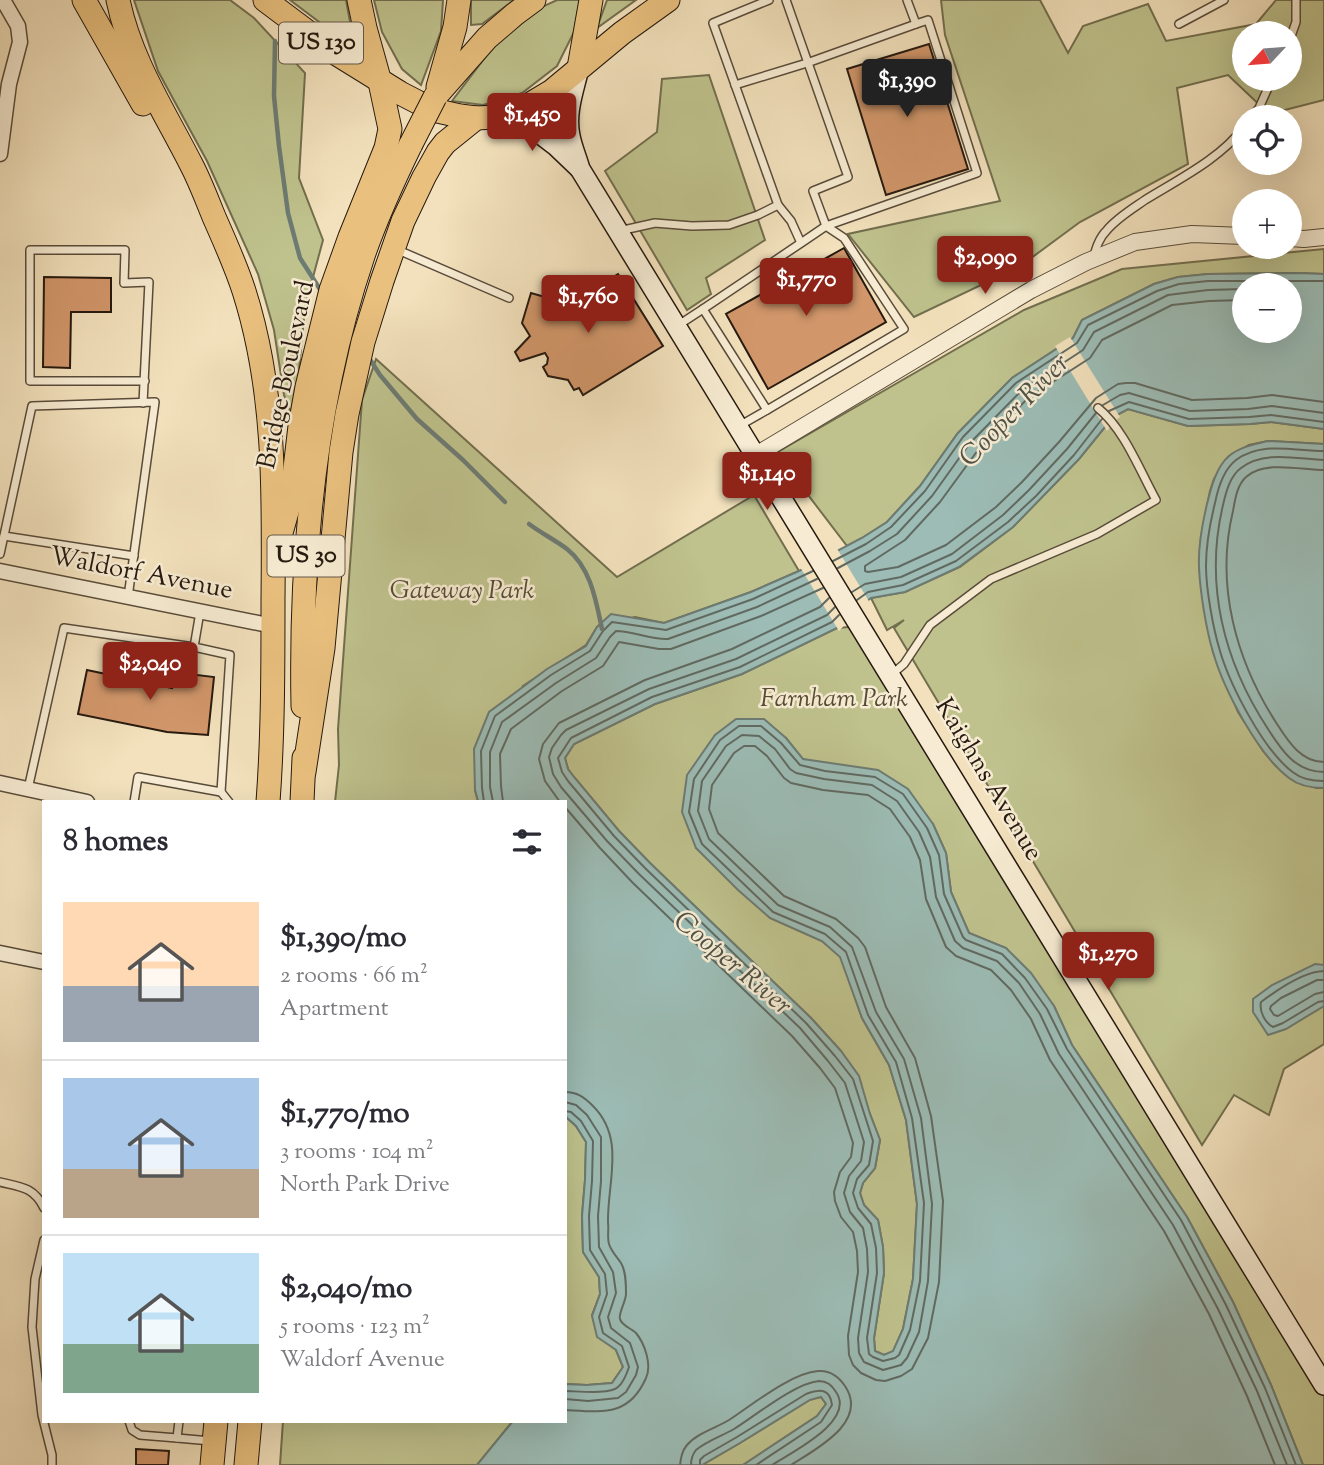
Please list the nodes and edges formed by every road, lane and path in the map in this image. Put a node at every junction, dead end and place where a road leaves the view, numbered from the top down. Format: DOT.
graph roads {
  1 [pos="3,0"];
  2 [pos="84,0"];
  3 [pos="118,0"];
  4 [pos="265,0"];
  5 [pos="359,0"];
  6 [pos="459,0"];
  7 [pos="534,0"];
  8 [pos="591,0"];
  9 [pos="668,0"];
  10 [pos="769,0"];
  11 [pos="786,0"];
  12 [pos="907,0"];
  13 [pos="1224,0"];
  14 [pos="1296,0"];
  15 [pos="1296,21"];
  16 [pos="916,23"];
  17 [pos="1179,24"];
  18 [pos="7,62"];
  19 [pos="807,63"];
  20 [pos="579,68"];
  21 [pos="380,82"];
  22 [pos="735,85"];
  23 [pos="435,97"];
  24 [pos="486,117"];
  25 [pos="1232,141"];
  26 [pos="0,154"];
  27 [pos="580,169"];
  28 [pos="778,205"];
  29 [pos="826,226"];
  30 [pos="220,231"];
  31 [pos="619,232"];
  32 [pos="1232,236"];
  33 [pos="1324,237"];
  34 [pos="1302,239"];
  35 [pos="801,243"];
  36 [pos="393,248"];
  37 [pos="1093,259"];
  38 [pos="509,298"];
  39 [pos="703,309"];
  40 [pos="677,326"];
  41 [pos="145,381"];
  42 [pos="143,403"];
  43 [pos="1107,403"];
  44 [pos="1098,408"];
  45 [pos="767,410"];
  46 [pos="1109,417"];
  47 [pos="738,427"];
  48 [pos="755,454"];
  49 [pos="4,537"];
  50 [pos="0,554"];
  51 [pos="134,556"];
  52 [pos="273,562"];
  53 [pos="0,571"];
  54 [pos="128,597"];
  55 [pos="200,611"];
  56 [pos="273,626"];
  57 [pos="194,647"];
  58 [pos="891,675"];
  59 [pos="304,772"];
  60 [pos="0,783"];
  61 [pos="28,789"];
  62 [pos="220,792"];
  63 [pos="78,800"];
  64 [pos="134,800"];
  65 [pos="227,800"];
  66 [pos="268,800"];
  67 [pos="302,800"];
  68 [pos="0,953"];
  69 [pos="42,962"];
  70 [pos="0,1182"];
  71 [pos="42,1204"];
  72 [pos="42,1249"];
  73 [pos="1324,1385"];
  74 [pos="42,1415"];
  75 [pos="44,1423"];
  76 [pos="130,1423"];
  77 [pos="179,1423"];
  78 [pos="250,1423"];
  79 [pos="215,1431"];
  80 [pos="177,1438"];
  81 [pos="52,1465"];
  82 [pos="212,1465"];
  83 [pos="246,1465"];
  1 -- 18 [label="street"];
  2 -- 30 [label="highway"];
  3 -- 30 [label="highway, US 30"];
  4 -- 21 [label="highway, US 130"];
  5 -- 21 [label="highway"];
  6 -- 23 [label="highway"];
  7 -- 23 [label="highway, US 30"];
  8 -- 20 [label="highway"];
  9 -- 20 [label="highway"];
  10 -- 22 [label="lane"];
  11 -- 19 [label="lane"];
  12 -- 16 [label="lane"];
  13 -- 17 [label="lane"];
  14 -- 15 [label="lane"];
  16 -- 19 [label="lane"];
  16 -- 29 [label="lane"];
  18 -- 26 [label="street"];
  19 -- 22 [label="lane"];
  19 -- 29 [label="lane"];
  20 -- 24 [label="highway"];
  20 -- 27 [label="main road, Kaighns Avenue"];
  21 -- 24 [label="highway, US 130"];
  21 -- 52 [label="highway, Bridge Boulevard"];
  22 -- 28 [label="lane"];
  23 -- 59 [label="highway, US 30, bridge"];
  24 -- 27 [label="main road, Kaighns Avenue"];
  24 -- 36 [label="highway"];
  25 -- 37 [label="lane"];
  27 -- 31 [label="main road, Kaighns Avenue"];
  28 -- 31 [label="lane"];
  28 -- 35 [label="lane"];
  29 -- 35 [label="lane"];
  29 -- 45 [label="lane"];
  30 -- 52 [label="highway, US 30"];
  31 -- 40 [label="main road, Kaighns Avenue"];
  32 -- 37 [label="street"];
  33 -- 34 [label="street"];
  35 -- 39 [label="lane"];
  36 -- 38 [label="lane"];
  36 -- 59 [label="highway"];
  37 -- 48 [label="street"];
  39 -- 40 [label="lane"];
  39 -- 45 [label="lane"];
  40 -- 47 [label="main road, Kaighns Avenue"];
  41 -- 41 [label="lane"];
  41 -- 42 [label="lane"];
  42 -- 49 [label="lane"];
  42 -- 51 [label="lane"];
  43 -- 46 [label="lane"];
  44 -- 46 [label="lane"];
  45 -- 47 [label="lane"];
  46 -- 58 [label="lane"];
  47 -- 48 [label="main road, Kaighns Avenue"];
  48 -- 58 [label="main road, Kaighns Avenue"];
  49 -- 50 [label="lane"];
  49 -- 51 [label="lane"];
  51 -- 54 [label="lane"];
  52 -- 56 [label="highway, US 30"];
  53 -- 54 [label="street, Waldorf Avenue"];
  54 -- 55 [label="street, Waldorf Avenue"];
  55 -- 56 [label="street, Waldorf Avenue"];
  55 -- 57 [label="lane"];
  56 -- 66 [label="highway, US 30"];
  57 -- 61 [label="lane"];
  57 -- 62 [label="lane"];
  58 -- 73 [label="main road, Kaighns Avenue"];
  59 -- 67 [label="highway, US 30"];
  60 -- 61 [label="street"];
  61 -- 63 [label="street"];
  62 -- 64 [label="lane"];
  62 -- 65 [label="lane"];
  68 -- 69 [label="street"];
  70 -- 71 [label="lane"];
  72 -- 74 [label="lane"];
  75 -- 81 [label="lane"];
  76 -- 80 [label="lane"];
  77 -- 80 [label="lane"];
  78 -- 83 [label="highway"];
  79 -- 80 [label="lane"];
  79 -- 82 [label="highway"];
}
